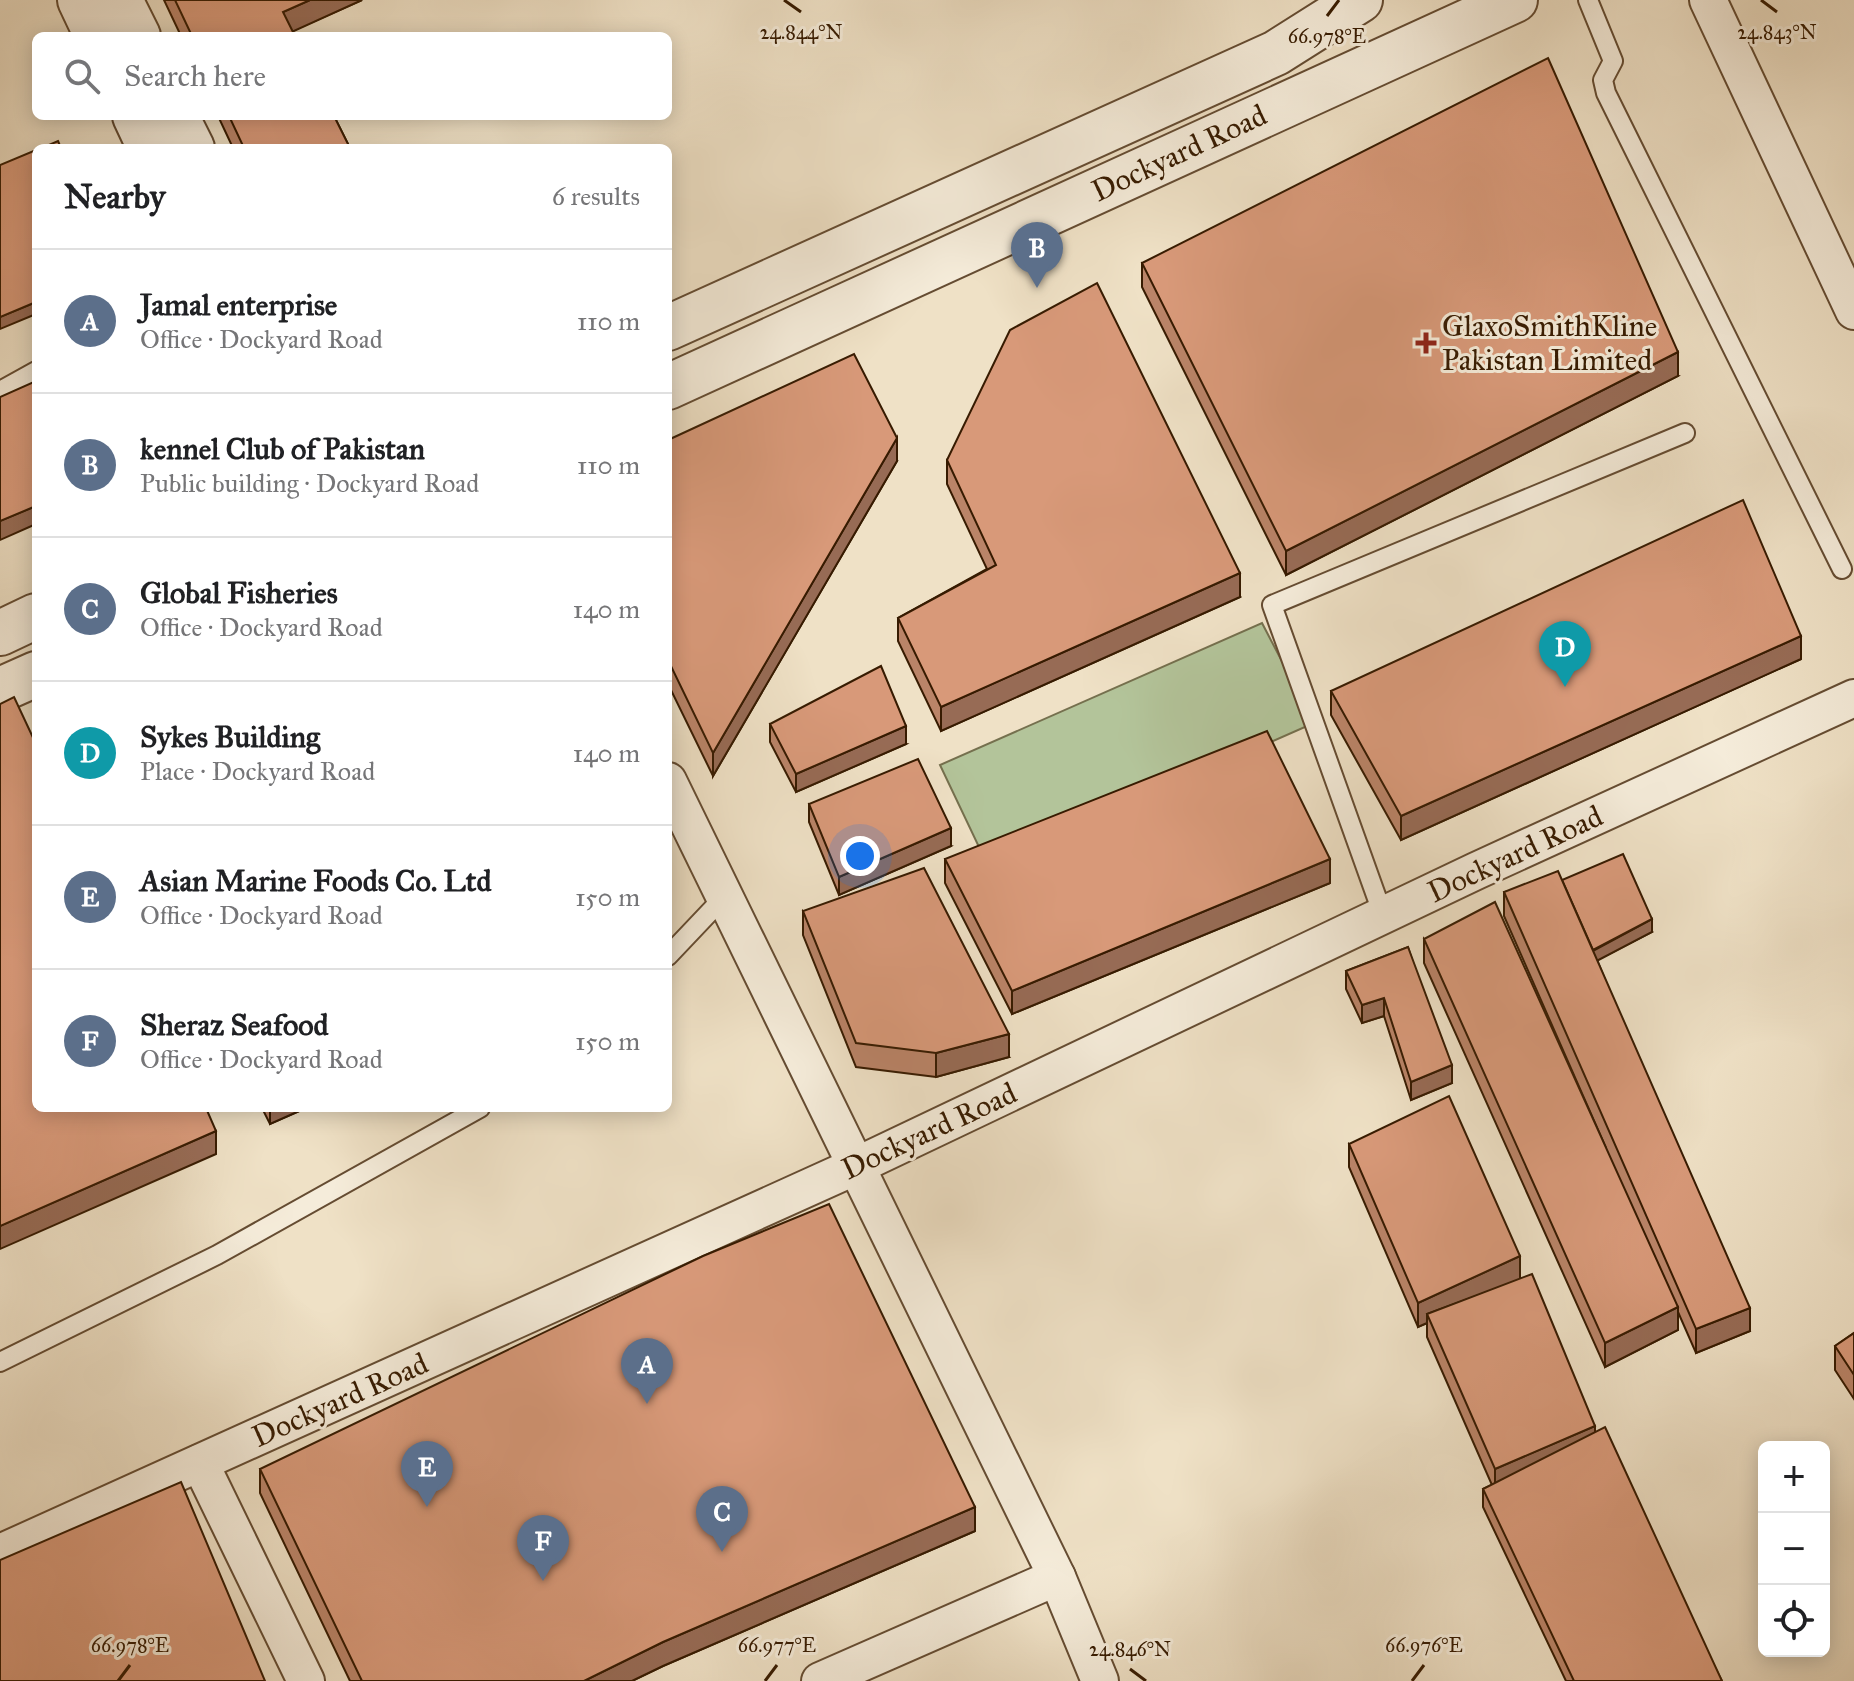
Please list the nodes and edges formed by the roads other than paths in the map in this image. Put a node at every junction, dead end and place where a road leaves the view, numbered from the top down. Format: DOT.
graph roads {
  1 [pos="80,0"];
  2 [pos="120,0"];
  3 [pos="1360,0"];
  4 [pos="1515,0"];
  5 [pos="1588,0"];
  6 [pos="1708,0"];
  7 [pos="95,32"];
  8 [pos="136,32"];
  9 [pos="137,120"];
  10 [pos="178,120"];
  11 [pos="148,144"];
  12 [pos="190,144"];
  13 [pos="1854,311"];
  14 [pos="672,326"];
  15 [pos="32,373"];
  16 [pos="672,385"];
  17 [pos="0,391"];
  18 [pos="1685,433"];
  19 [pos="1842,569"];
  20 [pos="32,618"];
  21 [pos="0,633"];
  22 [pos="32,676"];
  23 [pos="0,690"];
  24 [pos="1854,698"];
  25 [pos="672,790"];
  26 [pos="723,898"];
  27 [pos="1383,915"];
  28 [pos="672,952"];
  29 [pos="473,1112"];
  30 [pos="854,1167"];
  31 [pos="0,1362"];
  32 [pos="200,1463"];
  33 [pos="0,1553"];
  34 [pos="1057,1577"];
  35 [pos="306,1681"];
  36 [pos="820,1681"];
  37 [pos="1100,1681"];
  1 -- 7 [label="street"];
  2 -- 8 [label="street"];
  3 -- 14 [label="street, Dockyard Road"];
  4 -- 16 [label="street, Dockyard Road"];
  5 -- 19 [label="lane"];
  6 -- 13 [label="street"];
  9 -- 11 [label="street"];
  10 -- 12 [label="street"];
  15 -- 17 [label="lane"];
  18 -- 27 [label="lane"];
  20 -- 21 [label="street"];
  22 -- 23 [label="street"];
  24 -- 27 [label="street, Dockyard Road"];
  25 -- 26 [label="street"];
  26 -- 28 [label="lane"];
  26 -- 30 [label="street"];
  27 -- 30 [label="street, Dockyard Road"];
  29 -- 31 [label="lane"];
  30 -- 32 [label="street, Dockyard Road"];
  30 -- 34 [label="street"];
  32 -- 33 [label="street, Dockyard Road"];
  32 -- 35 [label="street"];
  34 -- 36 [label="street"];
  34 -- 37 [label="street"];
}
